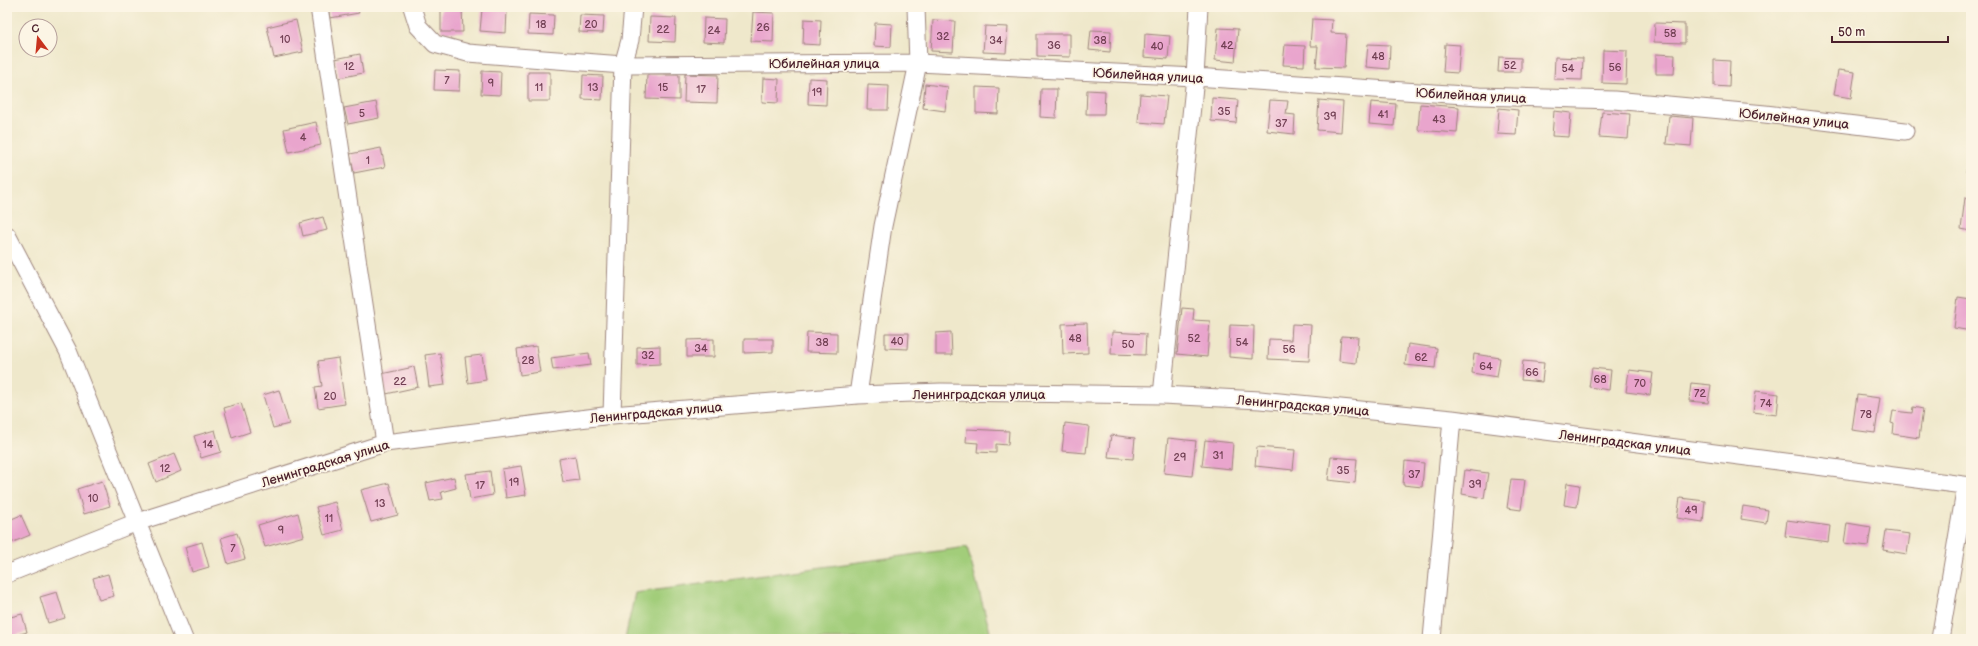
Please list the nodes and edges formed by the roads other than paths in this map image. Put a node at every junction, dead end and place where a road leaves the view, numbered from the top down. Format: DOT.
graph roads {
  1 [pos="319,7"];
  2 [pos="412,7"];
  3 [pos="633,7"];
  4 [pos="916,7"];
  5 [pos="1199,7"];
  6 [pos="918,63"];
  7 [pos="623,65"];
  8 [pos="1195,77"];
  9 [pos="1905,131"];
  10 [pos="7,235"];
  11 [pos="858,395"];
  12 [pos="1162,396"];
  13 [pos="612,415"];
  14 [pos="1452,419"];
  15 [pos="385,443"];
  16 [pos="1969,486"];
  17 [pos="137,522"];
  18 [pos="7,574"];
  19 [pos="184,639"];
  20 [pos="1432,639"];
  21 [pos="1940,639"];
  1 -- 15 [label="street"];
  2 -- 7 [label="street, Юбилейная улица"];
  3 -- 7 [label="street"];
  4 -- 6 [label="street"];
  5 -- 8 [label="street"];
  6 -- 7 [label="street, Юбилейная улица"];
  6 -- 8 [label="street, Юбилейная улица"];
  6 -- 11 [label="street"];
  7 -- 13 [label="street"];
  8 -- 9 [label="street, Юбилейная улица"];
  8 -- 12 [label="street"];
  10 -- 17 [label="street"];
  11 -- 12 [label="street, Ленинградская улица"];
  11 -- 13 [label="street, Ленинградская улица"];
  12 -- 14 [label="street, Ленинградская улица"];
  13 -- 15 [label="street, Ленинградская улица"];
  14 -- 16 [label="street, Ленинградская улица"];
  14 -- 20 [label="street"];
  15 -- 17 [label="street, Ленинградская улица"];
  16 -- 21 [label="street"];
  17 -- 18 [label="street, Ленинградская улица"];
  17 -- 19 [label="street"];
}
